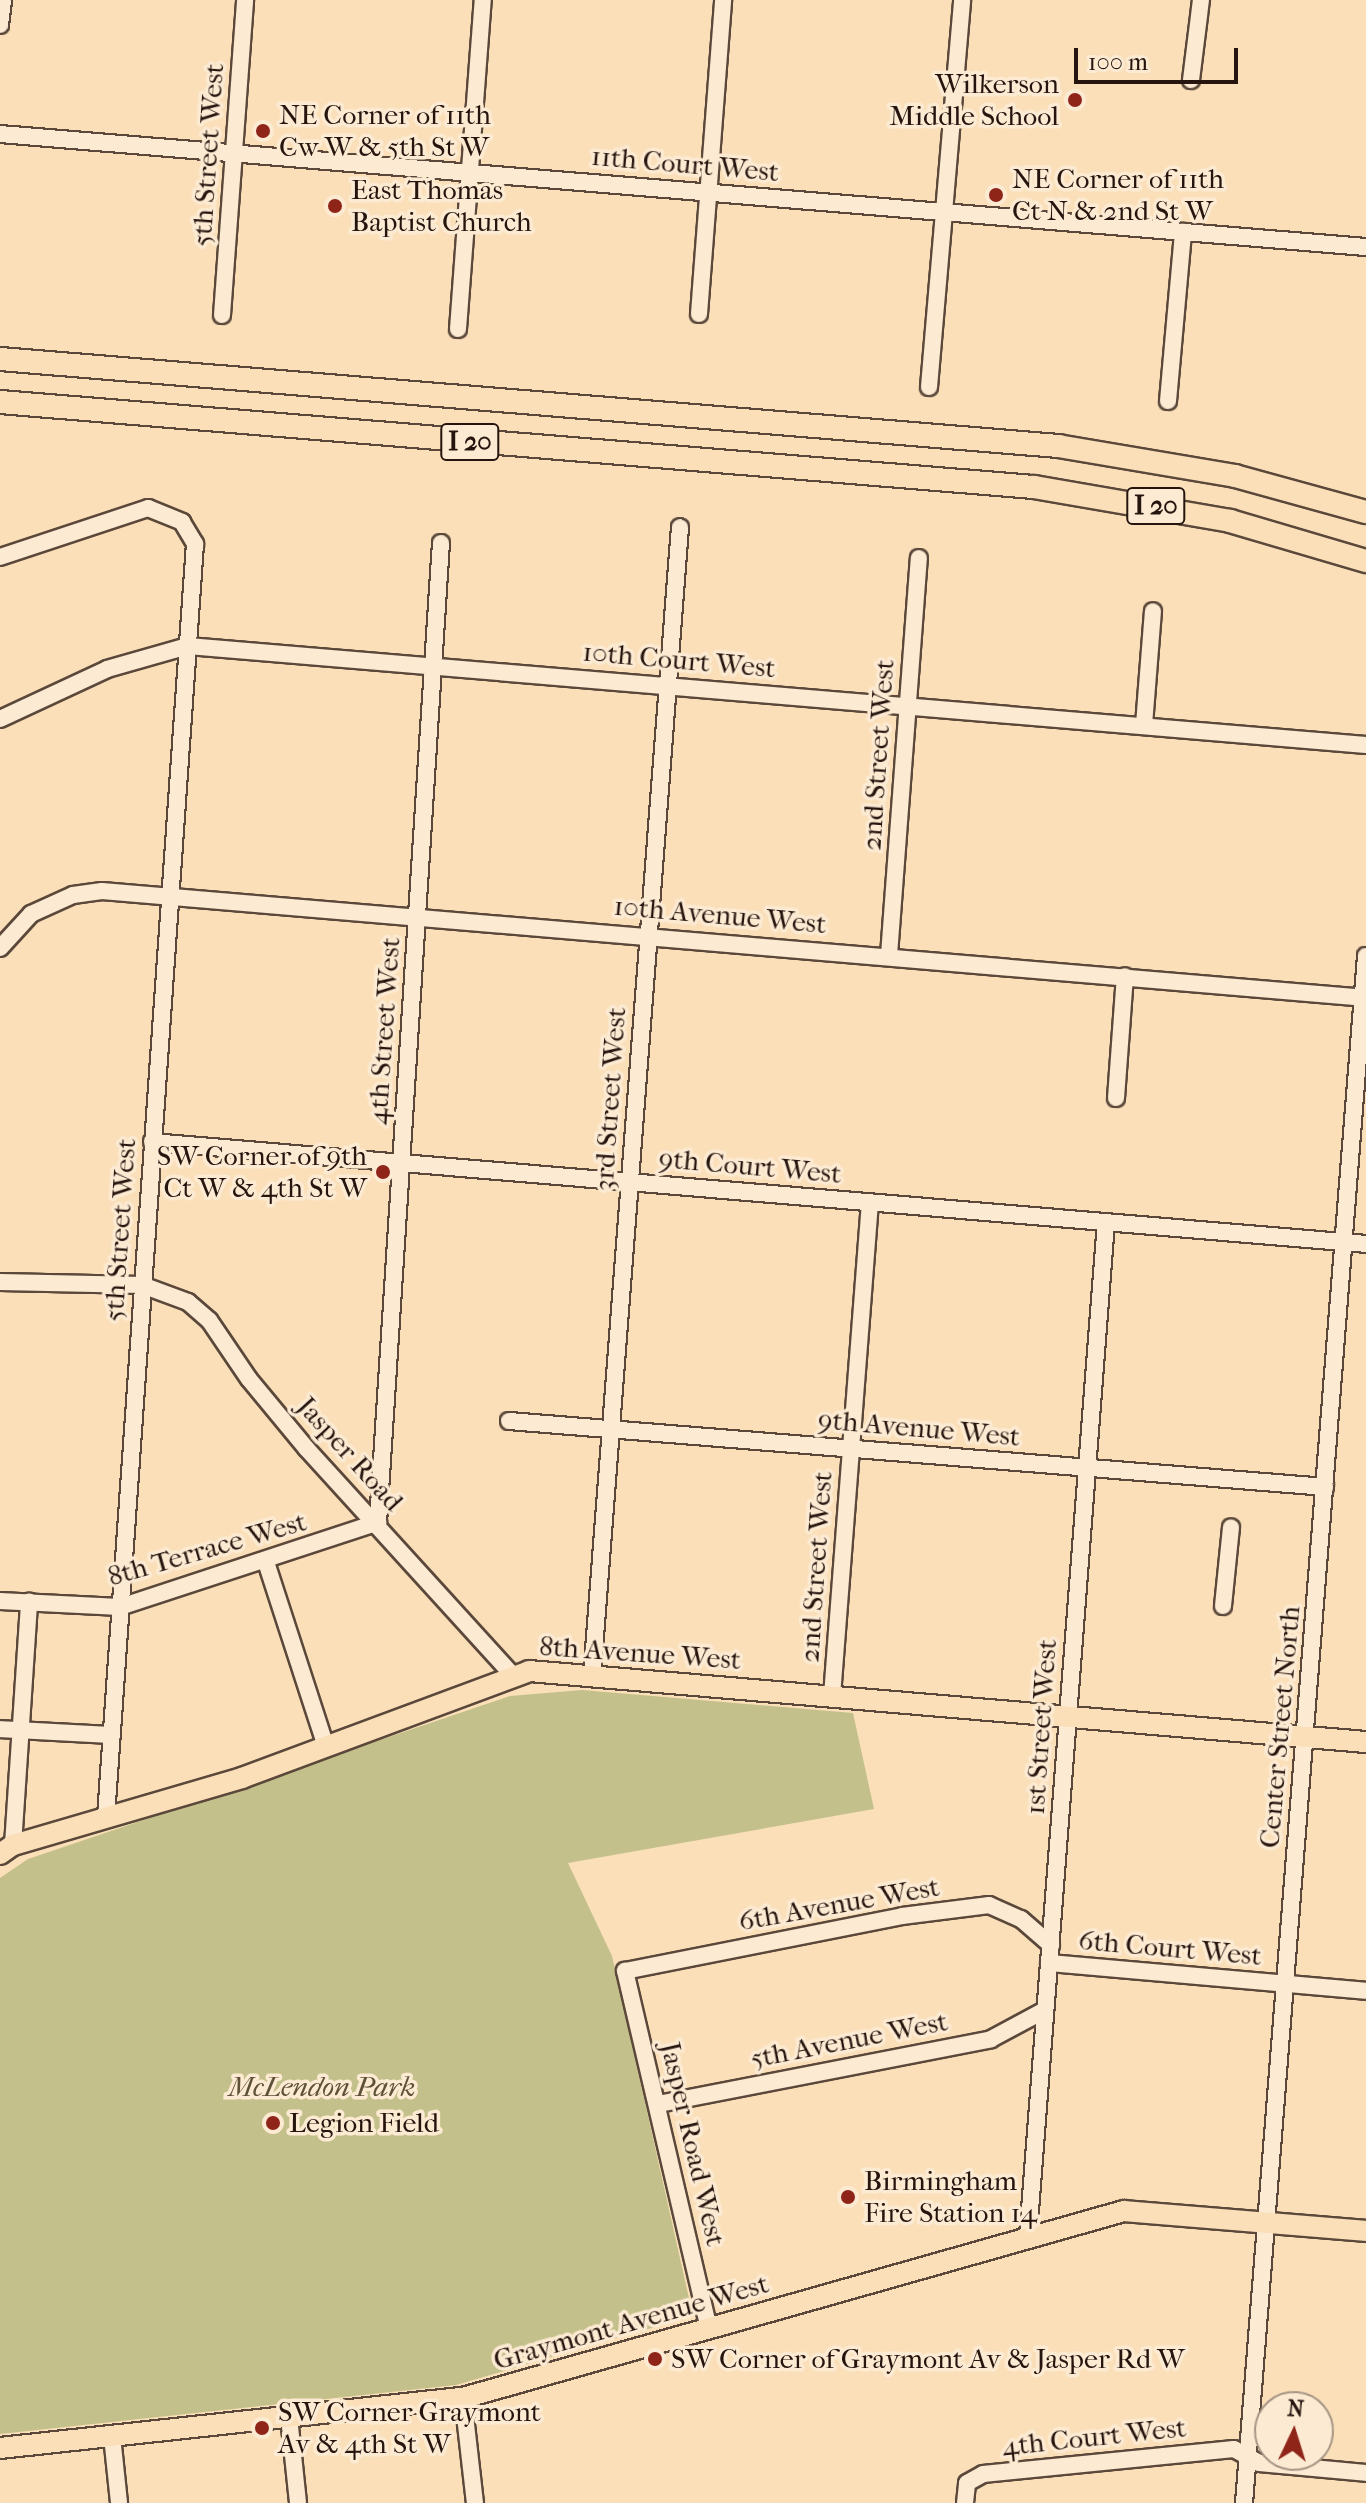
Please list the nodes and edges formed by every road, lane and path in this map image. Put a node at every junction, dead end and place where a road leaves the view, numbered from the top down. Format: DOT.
graph roads {
  1 [pos="3,0"];
  2 [pos="245,0"];
  3 [pos="483,0"];
  4 [pos="723,0"];
  5 [pos="962,0"];
  6 [pos="1201,0"];
  7 [pos="0,25"];
  8 [pos="1191,80"];
  9 [pos="0,134"];
  10 [pos="234,153"];
  11 [pos="470,173"];
  12 [pos="708,192"];
  13 [pos="944,212"];
  14 [pos="1183,232"];
  15 [pos="1366,247"];
  16 [pos="699,314"];
  17 [pos="222,315"];
  18 [pos="458,329"];
  19 [pos="0,353"];
  20 [pos="0,359"];
  21 [pos="56,364"];
  22 [pos="929,387"];
  23 [pos="1168,401"];
  24 [pos="0,402"];
  25 [pos="1366,512"];
  26 [pos="680,527"];
  27 [pos="441,543"];
  28 [pos="0,557"];
  29 [pos="919,558"];
  30 [pos="1366,561"];
  31 [pos="1153,611"];
  32 [pos="188,646"];
  33 [pos="433,666"];
  34 [pos="668,685"];
  35 [pos="908,705"];
  36 [pos="0,719"];
  37 [pos="1144,725"];
  38 [pos="1366,745"];
  39 [pos="169,894"];
  40 [pos="417,916"];
  41 [pos="649,935"];
  42 [pos="0,948"];
  43 [pos="889,955"];
  44 [pos="1366,956"];
  45 [pos="1125,976"];
  46 [pos="1364,998"];
  47 [pos="1116,1098"];
  48 [pos="152,1142"];
  49 [pos="401,1163"];
  50 [pos="630,1182"];
  51 [pos="870,1202"];
  52 [pos="1106,1222"];
  53 [pos="1344,1242"];
  54 [pos="1366,1244"];
  55 [pos="0,1282"];
  56 [pos="142,1285"];
  57 [pos="509,1421"];
  58 [pos="611,1429"];
  59 [pos="851,1448"];
  60 [pos="1087,1467"];
  61 [pos="1325,1487"];
  62 [pos="378,1522"];
  63 [pos="1231,1527"];
  64 [pos="266,1562"];
  65 [pos="0,1601"];
  66 [pos="29,1602"];
  67 [pos="1223,1606"];
  68 [pos="120,1607"];
  69 [pos="512,1674"];
  70 [pos="592,1676"];
  71 [pos="832,1696"];
  72 [pos="1068,1717"];
  73 [pos="0,1729"];
  74 [pos="20,1730"];
  75 [pos="112,1735"];
  76 [pos="1306,1737"];
  77 [pos="1366,1742"];
  78 [pos="326,1747"];
  79 [pos="106,1818"];
  80 [pos="6,1850"];
  81 [pos="1051,1945"];
  82 [pos="1049,1963"];
  83 [pos="625,1971"];
  84 [pos="1285,1984"];
  85 [pos="1366,1991"];
  86 [pos="1045,2010"];
  87 [pos="658,2104"];
  88 [pos="1267,2223"];
  89 [pos="1366,2231"];
  90 [pos="1028,2236"];
  91 [pos="709,2329"];
  92 [pos="463,2398"];
  93 [pos="289,2417"];
  94 [pos="112,2436"];
  95 [pos="0,2448"];
  96 [pos="1248,2455"];
  97 [pos="1366,2473"];
  98 [pos="119,2503"];
  99 [pos="298,2503"];
  100 [pos="475,2503"];
  101 [pos="965,2503"];
  102 [pos="1244,2503"];
  1 -- 7 [label="street"];
  2 -- 10 [label="street, 5th Street West"];
  3 -- 11 [label="street"];
  4 -- 12 [label="street"];
  5 -- 13 [label="street"];
  6 -- 8 [label="street"];
  9 -- 10 [label="street, 11th Court West"];
  10 -- 11 [label="street, 11th Court West"];
  10 -- 17 [label="street, 5th Street West"];
  11 -- 12 [label="street, 11th Court West"];
  11 -- 18 [label="street"];
  12 -- 13 [label="street, 11th Court West"];
  12 -- 16 [label="street"];
  13 -- 14 [label="street, 11th Court West"];
  13 -- 22 [label="street"];
  14 -- 15 [label="street, 11th Court West"];
  14 -- 23 [label="street"];
  19 -- 21 [label="highway"];
  20 -- 21 [label="highway, I 20"];
  21 -- 25 [label="highway, I 20"];
  24 -- 30 [label="highway, I 20"];
  26 -- 34 [label="street, 3rd Street West"];
  27 -- 33 [label="street, 4th Street West"];
  28 -- 32 [label="street, 5th Street West"];
  29 -- 35 [label="street, 2nd Street West"];
  31 -- 37 [label="street"];
  32 -- 33 [label="street, 10th Court West"];
  32 -- 36 [label="street, 10th Court West"];
  32 -- 39 [label="street, 5th Street West"];
  33 -- 34 [label="street, 10th Court West"];
  33 -- 40 [label="street, 4th Street West"];
  34 -- 35 [label="street, 10th Court West"];
  34 -- 41 [label="street, 3rd Street West"];
  35 -- 37 [label="street, 10th Court West"];
  35 -- 43 [label="street, 2nd Street West"];
  37 -- 38 [label="street, 10th Court West"];
  39 -- 40 [label="street, 10th Avenue West"];
  39 -- 42 [label="street, 10th Avenue West"];
  39 -- 48 [label="street, 5th Street West"];
  40 -- 41 [label="street, 10th Avenue West"];
  40 -- 49 [label="street, 4th Street West"];
  41 -- 43 [label="street, 10th Avenue West"];
  41 -- 50 [label="street, 3rd Street West"];
  43 -- 45 [label="street, 10th Avenue West"];
  44 -- 46 [label="street, Center Street North"];
  45 -- 46 [label="street, 10th Avenue West"];
  45 -- 47 [label="street"];
  46 -- 53 [label="street, Center Street North"];
  48 -- 49 [label="street, 9th Court West"];
  48 -- 56 [label="street, 5th Street West"];
  49 -- 50 [label="street, 9th Court West"];
  49 -- 62 [label="street, 4th Street West"];
  50 -- 51 [label="street, 9th Court West"];
  50 -- 58 [label="street, 3rd Street West"];
  51 -- 52 [label="street, 9th Court West"];
  51 -- 59 [label="street, 2nd Street West"];
  52 -- 53 [label="street, 9th Court West"];
  52 -- 60 [label="street, 1st Street West"];
  53 -- 54 [label="street, 9th Court West"];
  53 -- 61 [label="street, Center Street North"];
  55 -- 56 [label="street"];
  56 -- 62 [label="street, Jasper Road"];
  56 -- 68 [label="street, 5th Street West"];
  57 -- 58 [label="street, 9th Avenue West"];
  58 -- 59 [label="street, 9th Avenue West"];
  58 -- 70 [label="street, 3rd Street West"];
  59 -- 60 [label="street, 9th Avenue West"];
  59 -- 71 [label="street, 2nd Street West"];
  60 -- 61 [label="street, 9th Avenue West"];
  60 -- 72 [label="street, 1st Street West"];
  61 -- 76 [label="street, Center Street North"];
  62 -- 64 [label="street, 8th Terrace West"];
  62 -- 69 [label="street, Jasper Road"];
  63 -- 67 [label="street"];
  64 -- 68 [label="street, 8th Terrace West"];
  64 -- 78 [label="street"];
  65 -- 66 [label="street, 8th Terrace West"];
  66 -- 68 [label="street, 8th Terrace West"];
  66 -- 74 [label="street"];
  68 -- 75 [label="street, 5th Street West"];
  69 -- 70 [label="main road, 8th Avenue West"];
  69 -- 78 [label="main road, 8th Avenue West"];
  70 -- 71 [label="main road, 8th Avenue West"];
  71 -- 72 [label="main road, 8th Avenue West"];
  72 -- 76 [label="main road, 8th Avenue West"];
  72 -- 81 [label="street, 1st Street West"];
  73 -- 74 [label="street"];
  74 -- 75 [label="street"];
  74 -- 80 [label="street"];
  75 -- 79 [label="street, 5th Street West"];
  76 -- 77 [label="main road, 8th Avenue West"];
  76 -- 84 [label="street, Center Street North"];
  78 -- 79 [label="main road, 8th Avenue West"];
  79 -- 80 [label="main road, 8th Avenue West"];
  81 -- 82 [label="street, 1st Street West"];
  81 -- 83 [label="street, 6th Avenue West"];
  82 -- 84 [label="street, 6th Court West"];
  82 -- 86 [label="street, 1st Street West"];
  83 -- 87 [label="street, Jasper Road West"];
  84 -- 85 [label="street, 6th Court West"];
  84 -- 88 [label="street, Center Street North"];
  86 -- 87 [label="street, 5th Avenue West"];
  86 -- 90 [label="street, 1st Street West"];
  87 -- 91 [label="street, Jasper Road West"];
  88 -- 89 [label="main road, Graymont Avenue West"];
  88 -- 90 [label="main road, Graymont Avenue West"];
  88 -- 96 [label="street, Center Street North"];
  90 -- 91 [label="main road, Graymont Avenue West"];
  91 -- 92 [label="main road, Graymont Avenue West"];
  92 -- 93 [label="main road, Graymont Avenue West"];
  92 -- 100 [label="street"];
  93 -- 94 [label="main road, Graymont Avenue West"];
  93 -- 99 [label="street"];
  94 -- 95 [label="main road, Graymont Avenue West"];
  94 -- 98 [label="street"];
  96 -- 97 [label="street"];
  96 -- 101 [label="street, 4th Court West"];
  96 -- 102 [label="street, Center Street North"];
}
